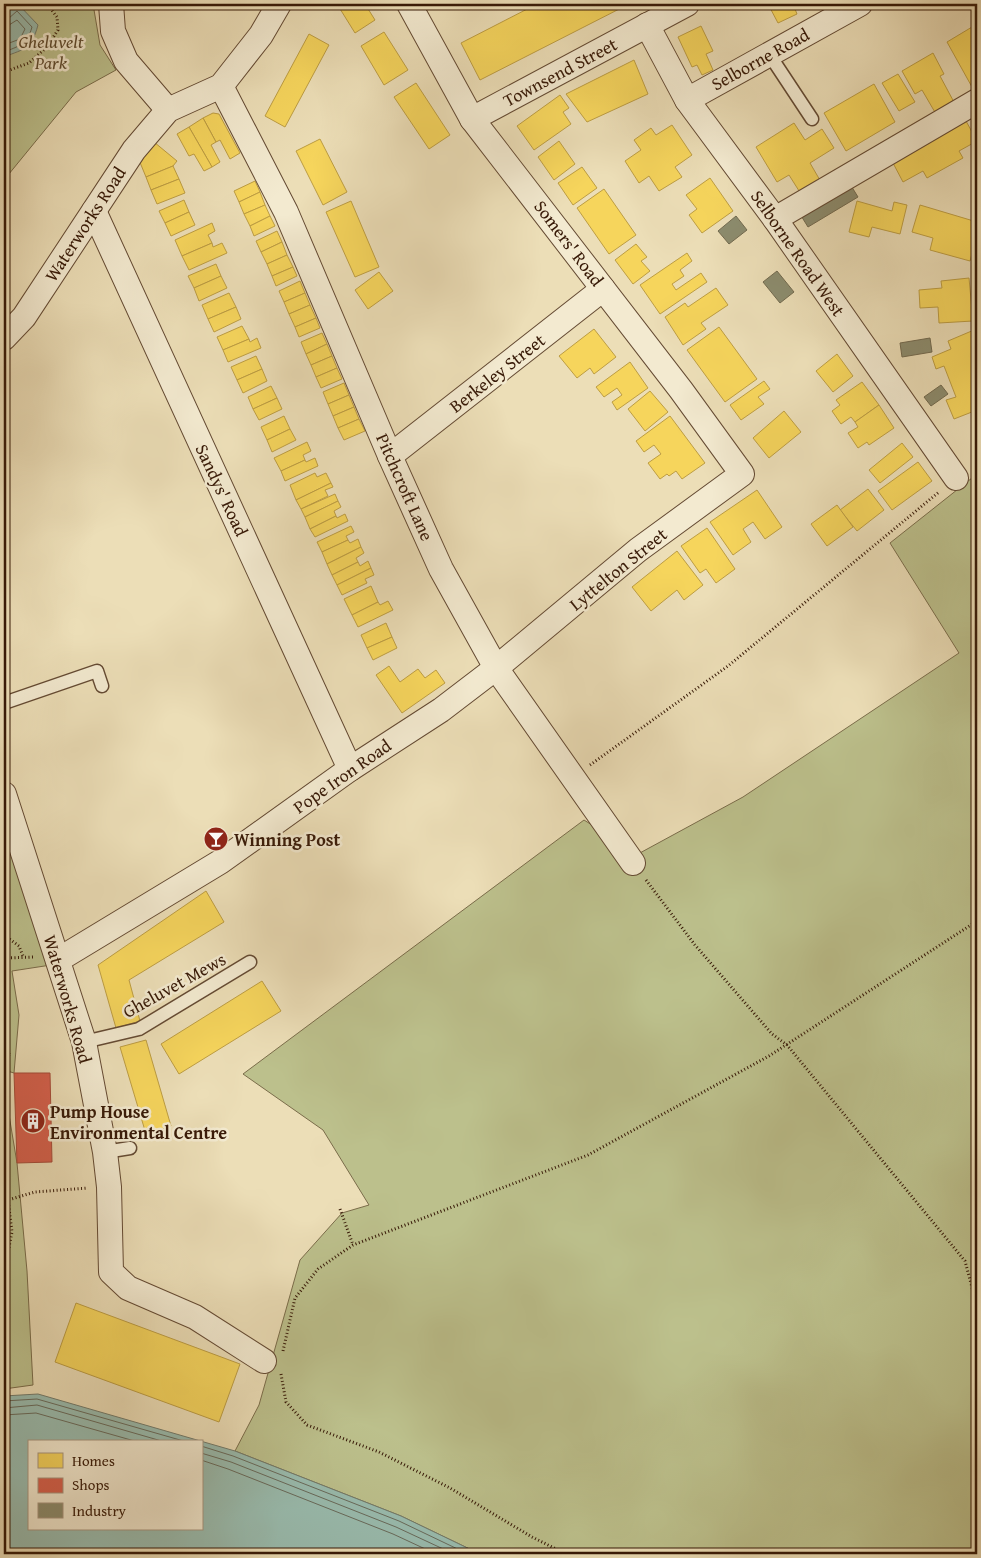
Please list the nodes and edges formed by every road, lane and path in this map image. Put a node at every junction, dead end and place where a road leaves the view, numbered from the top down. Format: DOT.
graph roads {
  1 [pos="47,4"];
  2 [pos="111,4"];
  3 [pos="279,4"];
  4 [pos="409,4"];
  5 [pos="687,4"];
  6 [pos="860,4"];
  7 [pos="651,17"];
  8 [pos="769,54"];
  9 [pos="4,72"];
  10 [pos="221,86"];
  11 [pos="687,100"];
  12 [pos="977,101"];
  13 [pos="168,110"];
  14 [pos="472,119"];
  15 [pos="812,119"];
  16 [pos="94,211"];
  17 [pos="775,219"];
  18 [pos="603,289"];
  19 [pos="4,338"];
  20 [pos="390,456"];
  21 [pos="742,474"];
  22 [pos="956,478"];
  23 [pos="496,668"];
  24 [pos="102,686"];
  25 [pos="4,703"];
  26 [pos="350,769"];
  27 [pos="573,777"];
  28 [pos="4,794"];
  29 [pos="633,864"];
  30 [pos="977,921"];
  31 [pos="4,935"];
  32 [pos="23,956"];
  33 [pos="4,958"];
  34 [pos="58,960"];
  35 [pos="250,962"];
  36 [pos="4,1022"];
  37 [pos="84,1042"];
  38 [pos="786,1045"];
  39 [pos="6,1056"];
  40 [pos="6,1121"];
  41 [pos="130,1148"];
  42 [pos="105,1152"];
  43 [pos="5,1167"];
  44 [pos="108,1188"];
  45 [pos="8,1200"];
  46 [pos="340,1209"];
  47 [pos="353,1245"];
  48 [pos="4,1264"];
  49 [pos="977,1306"];
  50 [pos="275,1363"];
  51 [pos="566,1554"];
  1 -- 9 [label="path"];
  2 -- 13 [label="street"];
  3 -- 10 [label="street"];
  4 -- 14 [label="street, Somers' Road"];
  5 -- 7 [label="street, Townsend Street"];
  6 -- 8 [label="street, Selborne Road"];
  7 -- 11 [label="street, Selborne Road West"];
  7 -- 14 [label="street, Townsend Street"];
  8 -- 11 [label="street, Selborne Road"];
  8 -- 15 [label="lane"];
  10 -- 13 [label="street"];
  10 -- 20 [label="street, Pitchcroft Lane"];
  11 -- 17 [label="street, Selborne Road West"];
  12 -- 17 [label="street"];
  13 -- 16 [label="street, Waterworks Road"];
  14 -- 18 [label="street, Somers' Road"];
  16 -- 19 [label="street, Waterworks Road"];
  16 -- 26 [label="street, Sandys' Road"];
  17 -- 22 [label="street, Selborne Road West"];
  18 -- 20 [label="street, Berkeley Street"];
  18 -- 21 [label="street, Somers' Road"];
  20 -- 23 [label="street, Pitchcroft Lane"];
  21 -- 23 [label="street, Lyttelton Street"];
  22 -- 27 [label="path"];
  23 -- 26 [label="street, Pope Iron Road"];
  23 -- 27 [label="street, Pitchcroft Lane"];
  24 -- 25 [label="lane"];
  26 -- 34 [label="street, Pope Iron Road"];
  27 -- 29 [label="street, Pitchcroft Lane"];
  28 -- 34 [label="street, Waterworks Road"];
  29 -- 38 [label="path"];
  30 -- 38 [label="path"];
  31 -- 32 [label="path"];
  32 -- 33 [label="path"];
  32 -- 34 [label="path"];
  34 -- 37 [label="street, Waterworks Road"];
  35 -- 37 [label="lane, Gheluvet Mews"];
  36 -- 39 [label="path"];
  37 -- 42 [label="street, Waterworks Road"];
  38 -- 47 [label="path"];
  38 -- 49 [label="path"];
  39 -- 40 [label="path"];
  40 -- 43 [label="path"];
  41 -- 42 [label="lane"];
  42 -- 44 [label="street, Waterworks Road"];
  43 -- 45 [label="path"];
  44 -- 45 [label="path"];
  44 -- 50 [label="street, Waterworks Road"];
  45 -- 48 [label="path"];
  46 -- 47 [label="path"];
  47 -- 50 [label="path"];
  50 -- 51 [label="path"];
}
